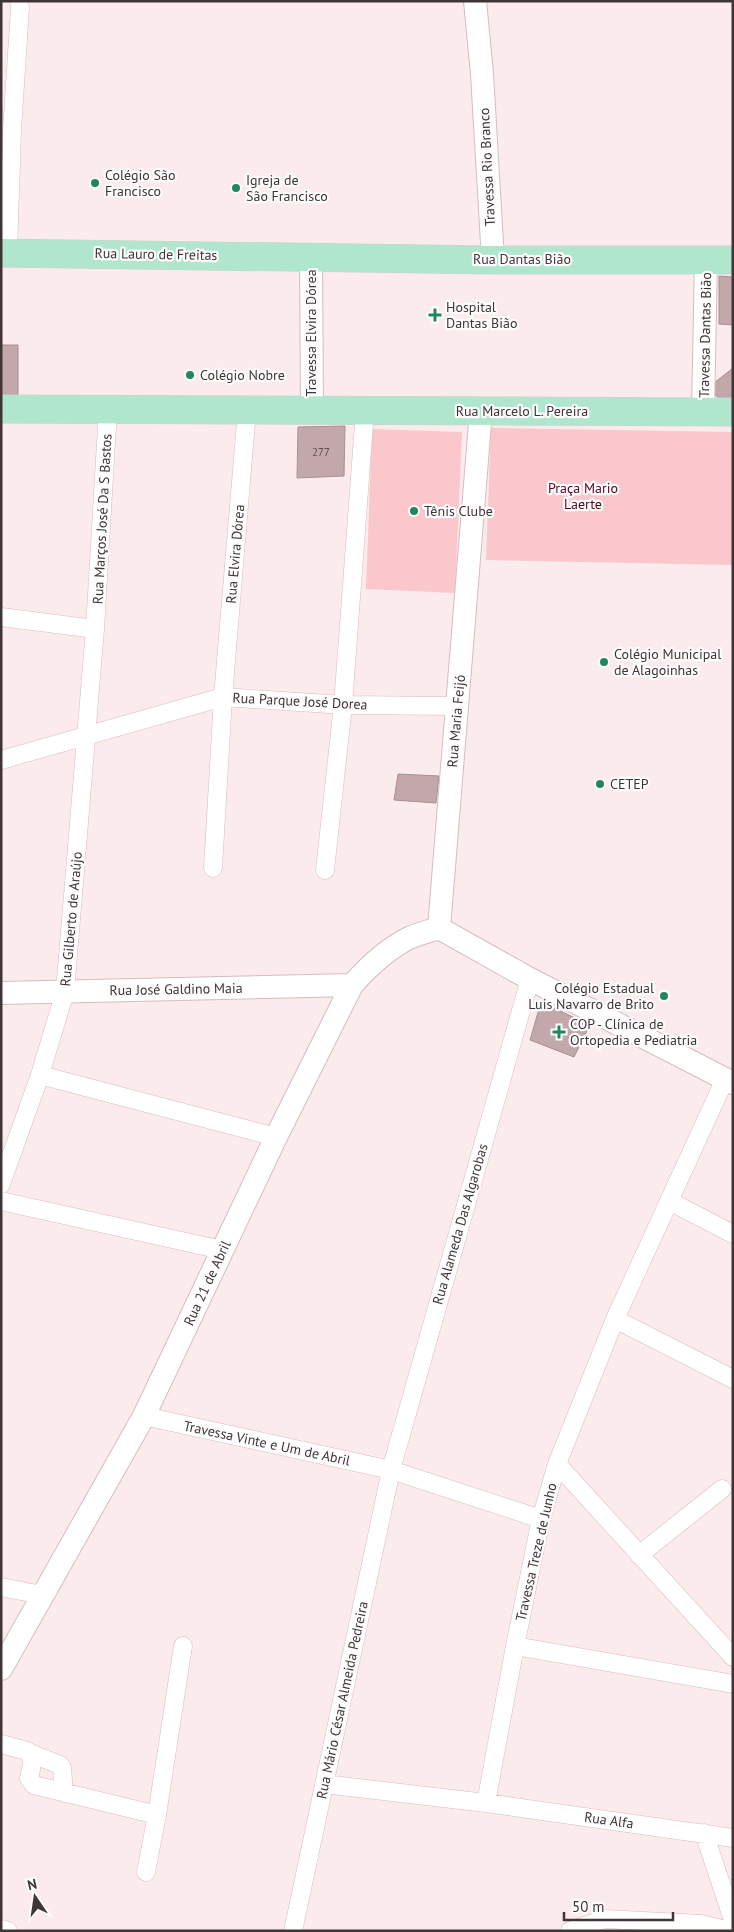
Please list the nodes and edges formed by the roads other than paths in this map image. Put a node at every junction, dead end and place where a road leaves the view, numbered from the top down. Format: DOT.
graph roads {
  1 [pos="19,1"];
  2 [pos="461,1"];
  3 [pos="475,1"];
  4 [pos="482,74"];
  5 [pos="4,253"];
  6 [pos="311,256"];
  7 [pos="706,259"];
  8 [pos="493,260"];
  9 [pos="733,260"];
  10 [pos="1,409"];
  11 [pos="108,410"];
  12 [pos="247,410"];
  13 [pos="312,410"];
  14 [pos="365,410"];
  15 [pos="481,411"];
  16 [pos="703,412"];
  17 [pos="733,412"];
  18 [pos="1,617"];
  19 [pos="95,629"];
  20 [pos="223,697"];
  21 [pos="343,705"];
  22 [pos="457,706"];
  23 [pos="87,735"];
  24 [pos="1,760"];
  25 [pos="213,868"];
  26 [pos="325,870"];
  27 [pos="439,928"];
  28 [pos="530,979"];
  29 [pos="352,985"];
  30 [pos="65,992"];
  31 [pos="1,993"];
  32 [pos="40,1075"];
  33 [pos="729,1081"];
  34 [pos="276,1137"];
  35 [pos="1,1184"];
  36 [pos="1,1202"];
  37 [pos="668,1202"];
  38 [pos="733,1234"];
  39 [pos="222,1250"];
  40 [pos="615,1319"];
  41 [pos="733,1380"];
  42 [pos="144,1416"];
  43 [pos="557,1464"];
  44 [pos="391,1470"];
  45 [pos="722,1489"];
  46 [pos="541,1518"];
  47 [pos="639,1555"];
  48 [pos="1,1587"];
  49 [pos="42,1595"];
  50 [pos="182,1646"];
  51 [pos="515,1646"];
  52 [pos="733,1657"];
  53 [pos="1,1669"];
  54 [pos="733,1684"];
  55 [pos="1,1744"];
  56 [pos="30,1753"];
  57 [pos="324,1784"];
  58 [pos="64,1793"];
  59 [pos="486,1803"];
  60 [pos="157,1815"];
  61 [pos="704,1833"];
  62 [pos="733,1838"];
  63 [pos="146,1872"];
  64 [pos="733,1920"];
  65 [pos="1,1929"];
  66 [pos="8,1931"];
  67 [pos="293,1931"];
  68 [pos="570,1931"];
  69 [pos="729,1931"];
  1 -- 5 [label="street"];
  2 -- 4 [label="street, Travessa Rio Branco"];
  3 -- 4 [label="street, Travessa Rio Branco"];
  4 -- 8 [label="street, Travessa Rio Branco"];
  5 -- 6 [label="main road, Rua Lauro de Freitas"];
  6 -- 8 [label="main road, Rua Dantas Bião"];
  6 -- 13 [label="street, Travessa Elvira Dórea"];
  7 -- 8 [label="main road, Rua Dantas Bião"];
  7 -- 9 [label="main road, Rua Dantas Bião"];
  7 -- 16 [label="street, Travessa Dantas Bião"];
  10 -- 11 [label="main road"];
  11 -- 12 [label="main road"];
  11 -- 19 [label="street, Rua Marços José Da S Bastos"];
  12 -- 13 [label="main road"];
  12 -- 20 [label="street, Rua Elvira Dórea"];
  13 -- 14 [label="main road, Rua Marcelo L. Pereira"];
  14 -- 15 [label="main road, Rua Marcelo L. Pereira"];
  14 -- 21 [label="street"];
  15 -- 16 [label="main road, Rua Marcelo L. Pereira"];
  15 -- 22 [label="street, Rua Maria Feijó"];
  16 -- 17 [label="main road, Rua Marcelo L. Pereira"];
  18 -- 19 [label="street"];
  19 -- 23 [label="street, Rua Marços José Da S Bastos"];
  20 -- 21 [label="street, Rua Parque José Dorea"];
  20 -- 23 [label="street, Rua Parque José Dorea"];
  20 -- 25 [label="street, Rua Elvira Dórea"];
  21 -- 22 [label="street, Rua Parque José Dorea"];
  21 -- 26 [label="street"];
  22 -- 27 [label="street, Rua Maria Feijó"];
  23 -- 24 [label="street, Rua Parque José Dorea"];
  23 -- 30 [label="street, Rua Gilberto de Araújo"];
  27 -- 28 [label="street"];
  27 -- 29 [label="street, Rua 21 de Abril"];
  28 -- 33 [label="street"];
  28 -- 44 [label="street, Rua Alameda Das Algarobas"];
  29 -- 30 [label="street, Rua José Galdino Maia"];
  29 -- 34 [label="street, Rua 21 de Abril"];
  30 -- 31 [label="street, Rua José Galdino Maia"];
  30 -- 32 [label="street, Rua Gilberto de Araújo"];
  32 -- 34 [label="street"];
  32 -- 35 [label="street, Rua Gilberto de Araújo"];
  33 -- 37 [label="street, Travessa Treze de Junho"];
  34 -- 39 [label="street, Rua 21 de Abril"];
  36 -- 39 [label="street"];
  37 -- 38 [label="street"];
  37 -- 40 [label="street, Travessa Treze de Junho"];
  39 -- 42 [label="street, Rua 21 de Abril"];
  40 -- 41 [label="street"];
  40 -- 43 [label="street, Travessa Treze de Junho"];
  42 -- 44 [label="street, Travessa Vinte e Um de Abril"];
  42 -- 49 [label="street, Rua 21 de Abril"];
  43 -- 46 [label="street, Travessa Treze de Junho"];
  43 -- 47 [label="street"];
  44 -- 46 [label="street, Travessa Vinte e Um de Abril"];
  44 -- 57 [label="street, Rua Mário César Almeida Pedreira"];
  45 -- 47 [label="street"];
  46 -- 51 [label="street, Travessa Treze de Junho"];
  47 -- 52 [label="street"];
  48 -- 49 [label="street"];
  49 -- 53 [label="street, Rua 21 de Abril"];
  50 -- 60 [label="street"];
  51 -- 54 [label="street"];
  51 -- 59 [label="street, Travessa Treze de Junho"];
  55 -- 56 [label="street"];
  56 -- 58 [label="street"];
  56 -- 58 [label="street"];
  57 -- 59 [label="street, Rua Alfa"];
  57 -- 67 [label="street, Rua Mário César Almeida Pedreira"];
  58 -- 60 [label="street"];
  59 -- 61 [label="street, Rua Alfa"];
  60 -- 63 [label="street"];
  61 -- 62 [label="street, Rua Alfa"];
  61 -- 64 [label="street"];
  65 -- 66 [label="street"];
  68 -- 69 [label="street"];
}
